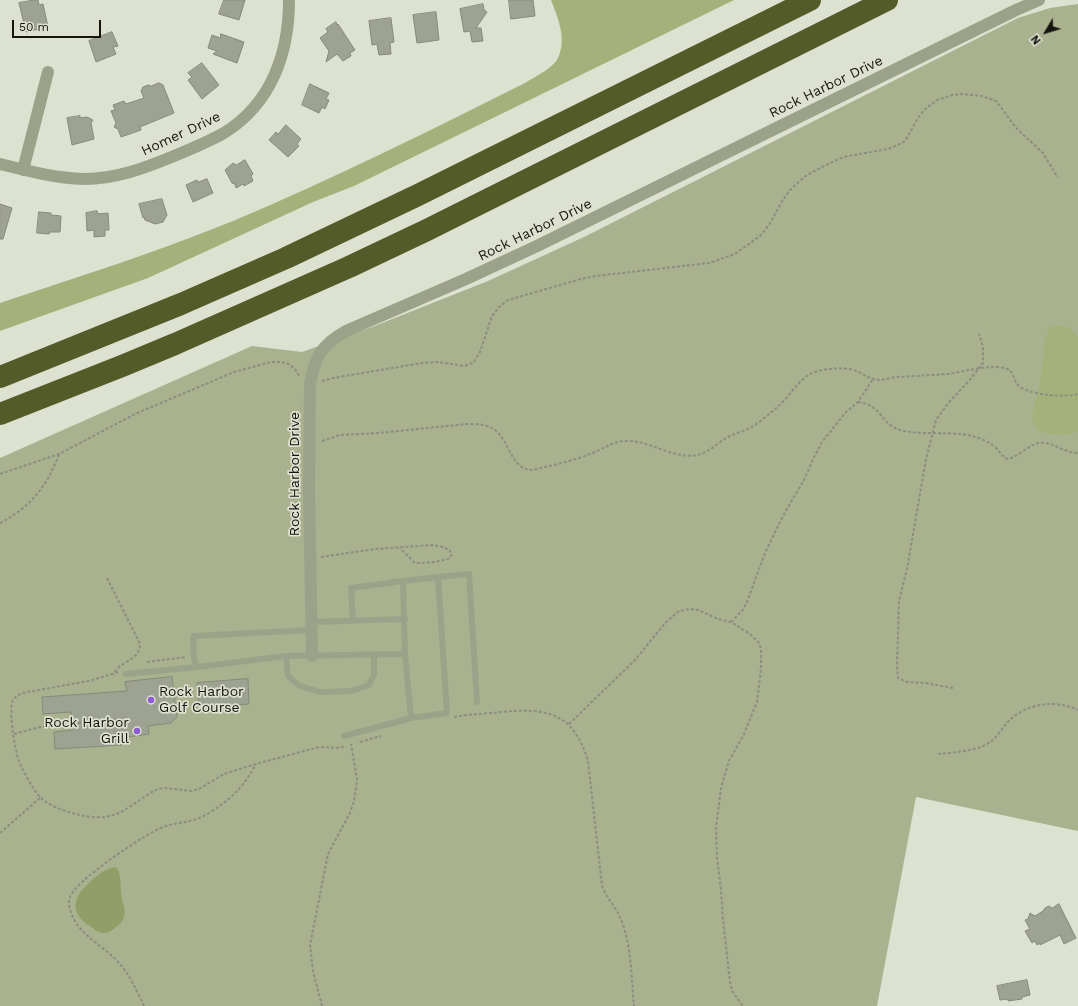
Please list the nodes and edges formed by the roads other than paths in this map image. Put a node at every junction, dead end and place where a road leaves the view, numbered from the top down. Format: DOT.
graph roads {
  1 [pos="289,0"];
  2 [pos="810,0"];
  3 [pos="887,0"];
  4 [pos="1039,0"];
  5 [pos="48,72"];
  6 [pos="0,164"];
  7 [pos="23,170"];
  8 [pos="0,377"];
  9 [pos="0,414"];
  10 [pos="438,576"];
  11 [pos="403,581"];
  12 [pos="405,619"];
  13 [pos="353,621"];
  14 [pos="311,626"];
  15 [pos="405,654"];
  16 [pos="374,655"];
  17 [pos="286,656"];
  18 [pos="312,656"];
  19 [pos="197,667"];
  20 [pos="126,674"];
  21 [pos="477,702"];
  22 [pos="411,718"];
  23 [pos="344,736"];
  1 -- 7 [label="street, Homer Drive"];
  2 -- 8 [label="highway"];
  3 -- 9 [label="highway"];
  4 -- 14 [label="street, Rock Harbor Drive"];
  5 -- 7 [label="street"];
  6 -- 7 [label="street, Homer Drive"];
  10 -- 11 [label="lane"];
  10 -- 21 [label="lane"];
  10 -- 22 [label="lane"];
  11 -- 12 [label="lane"];
  11 -- 13 [label="lane"];
  12 -- 13 [label="lane"];
  12 -- 15 [label="lane"];
  13 -- 14 [label="lane"];
  14 -- 18 [label="street, Rock Harbor Drive"];
  14 -- 19 [label="lane"];
  15 -- 16 [label="lane"];
  15 -- 22 [label="lane"];
  16 -- 17 [label="lane"];
  16 -- 18 [label="lane"];
  17 -- 18 [label="lane"];
  17 -- 19 [label="lane"];
  19 -- 20 [label="lane"];
  22 -- 23 [label="lane"];
}
